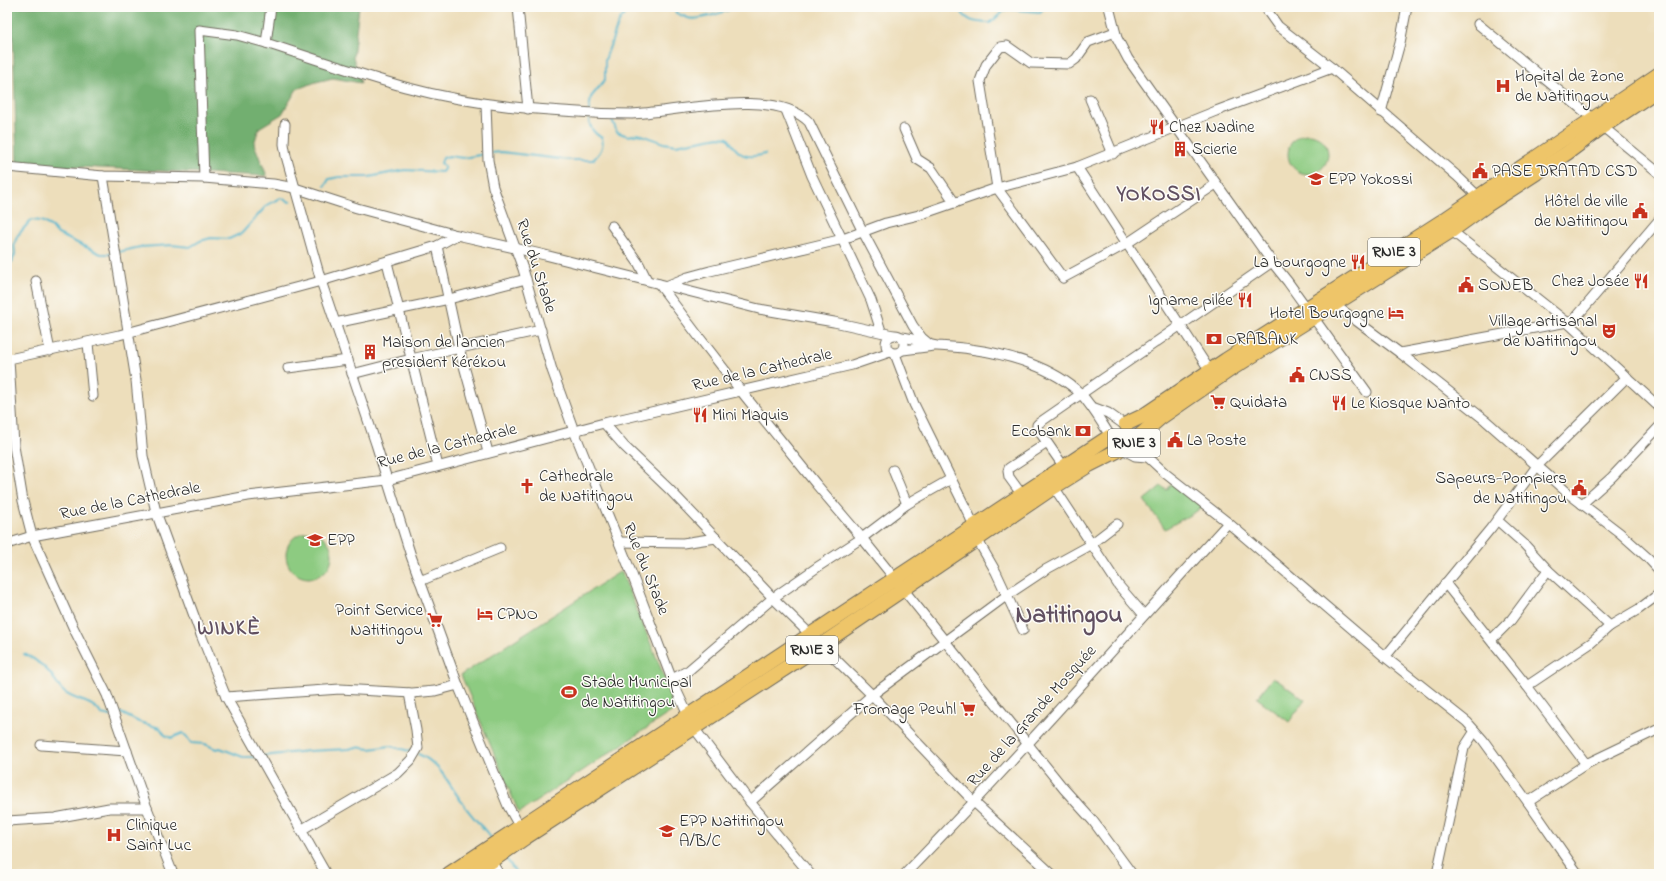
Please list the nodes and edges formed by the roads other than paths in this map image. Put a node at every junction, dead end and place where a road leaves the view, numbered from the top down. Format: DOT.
graph roads {
  1 [pos="271,7"];
  2 [pos="518,7"];
  3 [pos="1109,7"];
  4 [pos="1269,7"];
  5 [pos="1407,7"];
  6 [pos="1478,24"];
  7 [pos="1115,32"];
  8 [pos="266,43"];
  9 [pos="1332,68"];
  10 [pos="1659,74"];
  11 [pos="1659,89"];
  12 [pos="1090,99"];
  13 [pos="486,104"];
  14 [pos="528,109"];
  15 [pos="786,110"];
  16 [pos="1381,112"];
  17 [pos="1597,123"];
  18 [pos="284,124"];
  19 [pos="1176,128"];
  20 [pos="904,129"];
  21 [pos="1113,154"];
  22 [pos="7,167"];
  23 [pos="1077,167"];
  24 [pos="1659,173"];
  25 [pos="103,176"];
  26 [pos="204,178"];
  27 [pos="1216,184"];
  28 [pos="295,188"];
  29 [pos="997,188"];
  30 [pos="1483,201"];
  31 [pos="955,203"];
  32 [pos="1659,220"];
  33 [pos="612,226"];
  34 [pos="1446,227"];
  35 [pos="863,232"];
  36 [pos="457,235"];
  37 [pos="842,239"];
  38 [pos="1126,244"];
  39 [pos="437,246"];
  40 [pos="516,249"];
  41 [pos="387,262"];
  42 [pos="1272,262"];
  43 [pos="526,279"];
  44 [pos="647,280"];
  45 [pos="36,281"];
  46 [pos="321,281"];
  47 [pos="662,285"];
  48 [pos="449,299"];
  49 [pos="1330,301"];
  50 [pos="398,309"];
  51 [pos="1310,313"];
  52 [pos="335,323"];
  53 [pos="1568,323"];
  54 [pos="1182,326"];
  55 [pos="541,330"];
  56 [pos="881,331"];
  57 [pos="128,332"];
  58 [pos="897,336"];
  59 [pos="88,343"];
  60 [pos="932,344"];
  61 [pos="459,348"];
  62 [pos="50,351"];
  63 [pos="896,352"];
  64 [pos="1400,353"];
  65 [pos="8,355"];
  66 [pos="411,359"];
  67 [pos="348,360"];
  68 [pos="288,368"];
  69 [pos="352,374"];
  70 [pos="1213,375"];
  71 [pos="1627,376"];
  72 [pos="741,391"];
  73 [pos="1367,392"];
  74 [pos="1081,394"];
  75 [pos="93,396"];
  76 [pos="1092,407"];
  77 [pos="1659,407"];
  78 [pos="604,423"];
  79 [pos="1124,424"];
  80 [pos="1659,427"];
  81 [pos="574,431"];
  82 [pos="1109,435"];
  83 [pos="1136,439"];
  84 [pos="1047,443"];
  85 [pos="1122,450"];
  86 [pos="488,452"];
  87 [pos="1147,457"];
  88 [pos="438,466"];
  89 [pos="1537,466"];
  90 [pos="1064,467"];
  91 [pos="893,470"];
  92 [pos="951,479"];
  93 [pos="387,480"];
  94 [pos="1054,487"];
  95 [pos="1022,495"];
  96 [pos="907,504"];
  97 [pos="1582,504"];
  98 [pos="156,512"];
  99 [pos="1497,520"];
  100 [pos="1228,523"];
  101 [pos="1117,524"];
  102 [pos="976,533"];
  103 [pos="32,536"];
  104 [pos="716,538"];
  105 [pos="862,538"];
  106 [pos="619,542"];
  107 [pos="7,544"];
  108 [pos="1090,544"];
  109 [pos="500,548"];
  110 [pos="1548,570"];
  111 [pos="1659,570"];
  112 [pos="420,581"];
  113 [pos="1445,583"];
  114 [pos="898,584"];
  115 [pos="1659,594"];
  116 [pos="1006,596"];
  117 [pos="773,598"];
  118 [pos="1144,615"];
  119 [pos="1610,626"];
  120 [pos="1023,630"];
  121 [pos="816,640"];
  122 [pos="1491,640"];
  123 [pos="944,642"];
  124 [pos="1386,657"];
  125 [pos="672,679"];
  126 [pos="458,685"];
  127 [pos="1527,686"];
  128 [pos="409,693"];
  129 [pos="872,695"];
  130 [pos="226,697"];
  131 [pos="691,722"];
  132 [pos="1659,729"];
  133 [pos="1476,730"];
  134 [pos="41,745"];
  135 [pos="1028,745"];
  136 [pos="127,751"];
  137 [pos="1586,764"];
  138 [pos="750,802"];
  139 [pos="1528,802"];
  140 [pos="975,803"];
  141 [pos="147,808"];
  142 [pos="7,821"];
  143 [pos="301,830"];
  144 [pos="522,832"];
  145 [pos="497,851"];
  146 [pos="173,874"];
  147 [pos="326,874"];
  148 [pos="449,874"];
  149 [pos="473,874"];
  150 [pos="499,874"];
  151 [pos="810,874"];
  152 [pos="905,874"];
  153 [pos="1052,874"];
  154 [pos="1132,874"];
  155 [pos="1436,874"];
  156 [pos="1578,874"];
  1 -- 8 [label="street"];
  2 -- 14 [label="street"];
  3 -- 7 [label="street"];
  4 -- 9 [label="street"];
  5 -- 16 [label="street"];
  6 -- 17 [label="street"];
  7 -- 19 [label="street"];
  7 -- 29 [label="street"];
  8 -- 13 [label="street"];
  8 -- 26 [label="street"];
  9 -- 16 [label="street"];
  9 -- 19 [label="street"];
  10 -- 17 [label="highway, RNIE 3"];
  11 -- 17 [label="highway, RNIE 3"];
  12 -- 21 [label="street"];
  13 -- 14 [label="street"];
  13 -- 40 [label="street, Rue du Stade"];
  14 -- 15 [label="street"];
  15 -- 35 [label="street"];
  15 -- 37 [label="street"];
  16 -- 30 [label="street"];
  17 -- 24 [label="street"];
  17 -- 30 [label="highway, RNIE 3"];
  18 -- 28 [label="street"];
  19 -- 21 [label="street"];
  19 -- 27 [label="street"];
  20 -- 31 [label="street"];
  21 -- 23 [label="street"];
  22 -- 25 [label="street"];
  23 -- 29 [label="street"];
  23 -- 38 [label="street"];
  25 -- 26 [label="street"];
  25 -- 57 [label="street"];
  26 -- 28 [label="street"];
  27 -- 38 [label="street"];
  27 -- 42 [label="street"];
  28 -- 36 [label="street"];
  28 -- 46 [label="street"];
  29 -- 31 [label="street"];
  29 -- 38 [label="street"];
  30 -- 34 [label="highway, RNIE 3"];
  31 -- 35 [label="street"];
  32 -- 53 [label="street"];
  33 -- 44 [label="street"];
  34 -- 49 [label="highway, RNIE 3"];
  34 -- 53 [label="street"];
  35 -- 37 [label="street"];
  35 -- 60 [label="street"];
  36 -- 39 [label="street"];
  36 -- 40 [label="street"];
  37 -- 47 [label="street"];
  37 -- 56 [label="street"];
  38 -- 54 [label="street"];
  39 -- 41 [label="street"];
  39 -- 48 [label="street"];
  40 -- 43 [label="street, Rue du Stade"];
  40 -- 44 [label="street"];
  41 -- 46 [label="street"];
  41 -- 50 [label="street"];
  42 -- 51 [label="street"];
  42 -- 54 [label="street"];
  43 -- 48 [label="street"];
  43 -- 55 [label="street, Rue du Stade"];
  44 -- 47 [label="street"];
  45 -- 62 [label="street"];
  46 -- 52 [label="street"];
  46 -- 57 [label="street"];
  47 -- 56 [label="street"];
  47 -- 72 [label="street"];
  48 -- 50 [label="street"];
  48 -- 61 [label="street"];
  49 -- 51 [label="highway, RNIE 3"];
  49 -- 64 [label="street"];
  50 -- 52 [label="street"];
  50 -- 66 [label="street"];
  51 -- 70 [label="highway, RNIE 3"];
  51 -- 73 [label="street"];
  52 -- 67 [label="street"];
  53 -- 64 [label="street"];
  53 -- 71 [label="street"];
  54 -- 70 [label="street"];
  54 -- 74 [label="street"];
  55 -- 61 [label="street"];
  55 -- 81 [label="street, Rue du Stade"];
  56 -- 58 [label="street"];
  57 -- 59 [label="street"];
  57 -- 98 [label="street"];
  58 -- 60 [label="street"];
  58 -- 63 [label="street"];
  58 -- 63 [label="street"];
  59 -- 62 [label="street"];
  59 -- 75 [label="street"];
  60 -- 63 [label="street, Rue de la Cathedrale"];
  60 -- 74 [label="street"];
  61 -- 66 [label="street"];
  61 -- 86 [label="street"];
  62 -- 65 [label="street"];
  63 -- 72 [label="street, Rue de la Cathedrale"];
  63 -- 92 [label="street"];
  64 -- 89 [label="street"];
  65 -- 103 [label="street"];
  66 -- 69 [label="street"];
  66 -- 88 [label="street"];
  67 -- 68 [label="street"];
  67 -- 69 [label="street"];
  69 -- 93 [label="street"];
  70 -- 79 [label="highway, RNIE 3"];
  70 -- 83 [label="highway, RNIE 3"];
  71 -- 77 [label="street"];
  71 -- 89 [label="street"];
  72 -- 78 [label="street, Rue de la Cathedrale"];
  72 -- 105 [label="street"];
  74 -- 76 [label="street"];
  74 -- 84 [label="street"];
  76 -- 79 [label="street"];
  76 -- 82 [label="street"];
  78 -- 81 [label="street, Rue de la Cathedrale"];
  78 -- 104 [label="street"];
  79 -- 82 [label="highway, RNIE 3"];
  79 -- 83 [label="highway, RNIE 3"];
  80 -- 97 [label="street"];
  81 -- 86 [label="street, Rue de la Cathedrale"];
  81 -- 106 [label="street, Rue du Stade"];
  82 -- 85 [label="highway, RNIE 3"];
  82 -- 90 [label="highway, RNIE 3"];
  83 -- 85 [label="highway, RNIE 3"];
  83 -- 87 [label="street"];
  84 -- 90 [label="street"];
  84 -- 95 [label="street"];
  85 -- 87 [label="street"];
  85 -- 94 [label="highway, RNIE 3"];
  86 -- 88 [label="street, Rue de la Cathedrale"];
  87 -- 100 [label="street"];
  88 -- 93 [label="street, Rue de la Cathedrale"];
  89 -- 97 [label="street"];
  89 -- 99 [label="street"];
  90 -- 95 [label="highway, RNIE 3"];
  91 -- 96 [label="street"];
  92 -- 96 [label="street"];
  92 -- 102 [label="street"];
  93 -- 98 [label="street, Rue de la Cathedrale"];
  93 -- 112 [label="street"];
  94 -- 102 [label="highway, RNIE 3"];
  94 -- 108 [label="street"];
  95 -- 102 [label="highway, RNIE 3"];
  96 -- 105 [label="street"];
  97 -- 111 [label="street"];
  98 -- 103 [label="street, Rue de la Cathedrale"];
  98 -- 130 [label="street"];
  99 -- 110 [label="street"];
  99 -- 113 [label="street"];
  100 -- 118 [label="street, Rue de la Grande Mosquée"];
  100 -- 124 [label="street"];
  101 -- 108 [label="street"];
  102 -- 114 [label="highway, RNIE 3"];
  102 -- 116 [label="street"];
  103 -- 107 [label="street, Rue de la Cathedrale"];
  103 -- 136 [label="street"];
  104 -- 106 [label="street"];
  104 -- 117 [label="street"];
  105 -- 114 [label="street"];
  105 -- 117 [label="street"];
  106 -- 125 [label="street, Rue du Stade"];
  108 -- 116 [label="street"];
  108 -- 118 [label="street"];
  109 -- 112 [label="street"];
  110 -- 119 [label="street"];
  110 -- 122 [label="street"];
  112 -- 126 [label="street"];
  113 -- 122 [label="street"];
  113 -- 124 [label="street"];
  114 -- 121 [label="highway, RNIE 3"];
  114 -- 123 [label="street"];
  115 -- 119 [label="street"];
  116 -- 120 [label="street"];
  116 -- 123 [label="street"];
  117 -- 121 [label="street"];
  117 -- 125 [label="street"];
  118 -- 135 [label="street, Rue de la Grande Mosquée"];
  119 -- 127 [label="street"];
  121 -- 129 [label="street"];
  121 -- 131 [label="highway, RNIE 3"];
  122 -- 127 [label="street"];
  123 -- 129 [label="street"];
  123 -- 135 [label="street"];
  124 -- 133 [label="street"];
  125 -- 131 [label="street, Rue du Stade"];
  126 -- 128 [label="street"];
  126 -- 144 [label="street"];
  127 -- 137 [label="street"];
  128 -- 130 [label="street"];
  128 -- 143 [label="street"];
  129 -- 138 [label="street"];
  129 -- 140 [label="street"];
  130 -- 143 [label="street"];
  131 -- 138 [label="street, Rue du Stade"];
  131 -- 144 [label="highway, RNIE 3"];
  132 -- 137 [label="street"];
  133 -- 139 [label="street"];
  133 -- 155 [label="street"];
  134 -- 136 [label="street"];
  135 -- 140 [label="street, Rue de la Grande Mosquée"];
  135 -- 154 [label="street"];
  136 -- 141 [label="street"];
  137 -- 139 [label="street"];
  138 -- 151 [label="street, Rue du Stade"];
  139 -- 156 [label="street"];
  140 -- 152 [label="street, Rue de la Grande Mosquée"];
  140 -- 153 [label="street"];
  141 -- 142 [label="street"];
  141 -- 146 [label="street"];
  143 -- 147 [label="street"];
  144 -- 145 [label="highway, RNIE 3"];
  145 -- 148 [label="highway, RNIE 3"];
  145 -- 149 [label="highway, RNIE 3"];
  145 -- 150 [label="street"];
}
